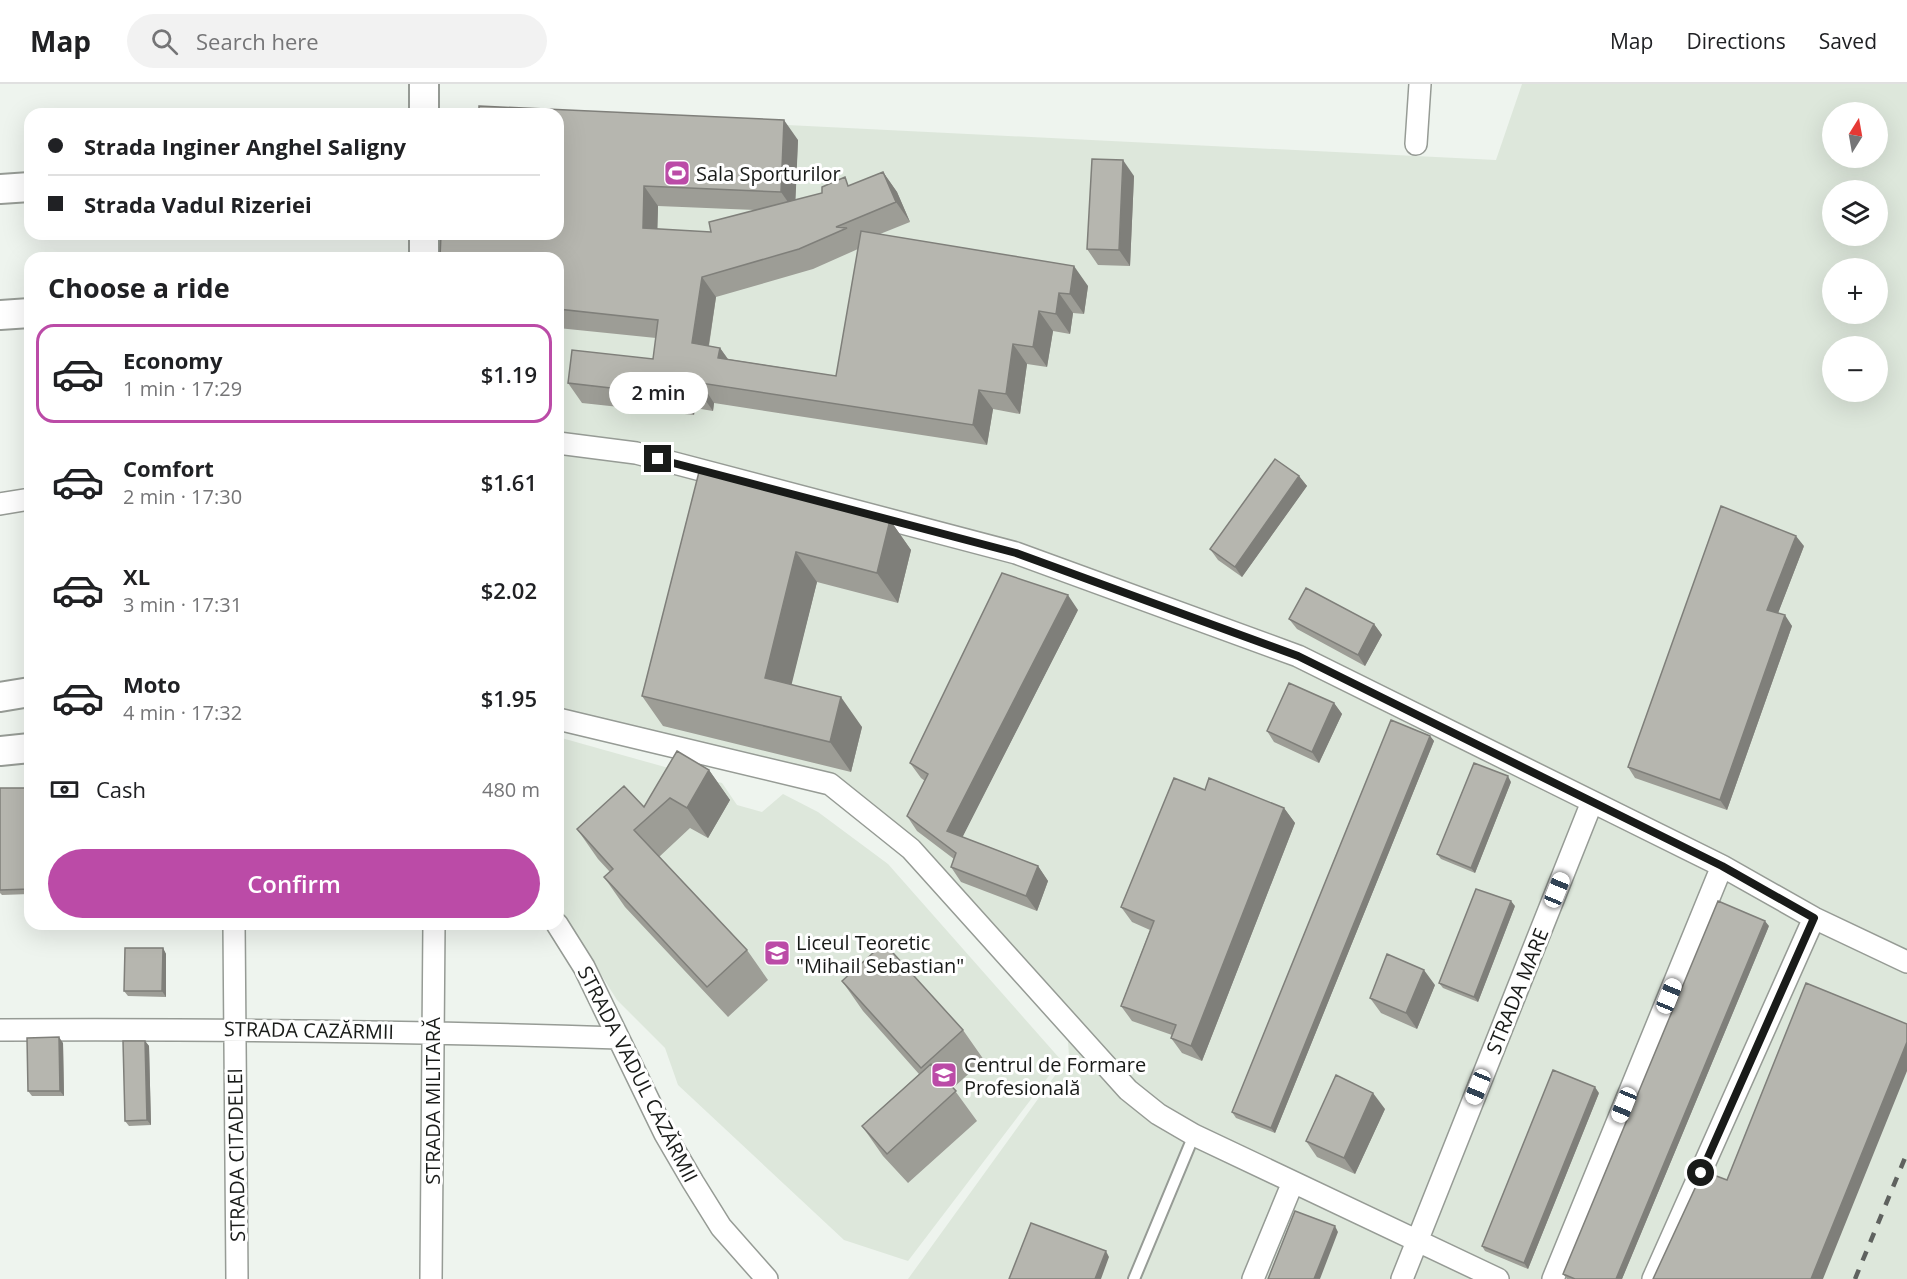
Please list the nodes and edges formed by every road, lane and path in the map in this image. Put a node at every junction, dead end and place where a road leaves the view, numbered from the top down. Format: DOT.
graph roads {
  1 [pos="424,84"];
  2 [pos="1420,84"];
  3 [pos="424,108"];
  4 [pos="1416,144"];
  5 [pos="24,187"];
  6 [pos="0,189"];
  7 [pos="24,313"];
  8 [pos="0,315"];
  9 [pos="564,444"];
  10 [pos="24,500"];
  11 [pos="0,504"];
  12 [pos="24,693"];
  13 [pos="0,697"];
  14 [pos="564,720"];
  15 [pos="24,749"];
  16 [pos="0,752"];
  17 [pos="1592,802"];
  18 [pos="1722,866"];
  19 [pos="1814,918"];
  20 [pos="234,930"];
  21 [pos="434,930"];
  22 [pos="561,930"];
  23 [pos="1907,962"];
  24 [pos="0,1029"];
  25 [pos="234,1029"];
  26 [pos="432,1032"];
  27 [pos="618,1038"];
  28 [pos="1194,1135"];
  29 [pos="1293,1182"];
  30 [pos="1417,1240"];
  31 [pos="237,1279"];
  32 [pos="431,1279"];
  33 [pos="767,1279"];
  34 [pos="1134,1279"];
  35 [pos="1253,1279"];
  36 [pos="1402,1279"];
  37 [pos="1497,1279"];
  38 [pos="1553,1279"];
  39 [pos="1653,1279"];
  1 -- 3 [label="main road"];
  2 -- 4 [label="street"];
  5 -- 6 [label="main road"];
  7 -- 8 [label="main road"];
  9 -- 17 [label="street"];
  10 -- 11 [label="street"];
  12 -- 13 [label="main road"];
  14 -- 28 [label="street"];
  15 -- 16 [label="main road"];
  17 -- 18 [label="street"];
  17 -- 30 [label="street, STRADA MARE"];
  18 -- 19 [label="street"];
  18 -- 38 [label="street"];
  19 -- 23 [label="street"];
  19 -- 39 [label="street"];
  20 -- 25 [label="street, STRADA CITADELEI"];
  21 -- 26 [label="street, STRADA MILITARĂ"];
  22 -- 27 [label="street, STRADA VADUL CAZĂRMII"];
  24 -- 25 [label="street, STRADA CAZĂRMII"];
  25 -- 26 [label="street, STRADA CAZĂRMII"];
  25 -- 31 [label="street, STRADA CITADELEI"];
  26 -- 27 [label="street, STRADA CAZĂRMII"];
  26 -- 32 [label="street, STRADA MILITARĂ"];
  27 -- 33 [label="street, STRADA VADUL CAZĂRMII"];
  28 -- 29 [label="street"];
  28 -- 34 [label="lane"];
  29 -- 30 [label="street"];
  29 -- 35 [label="street"];
  30 -- 36 [label="street, STRADA MARE"];
  30 -- 37 [label="street"];
}
